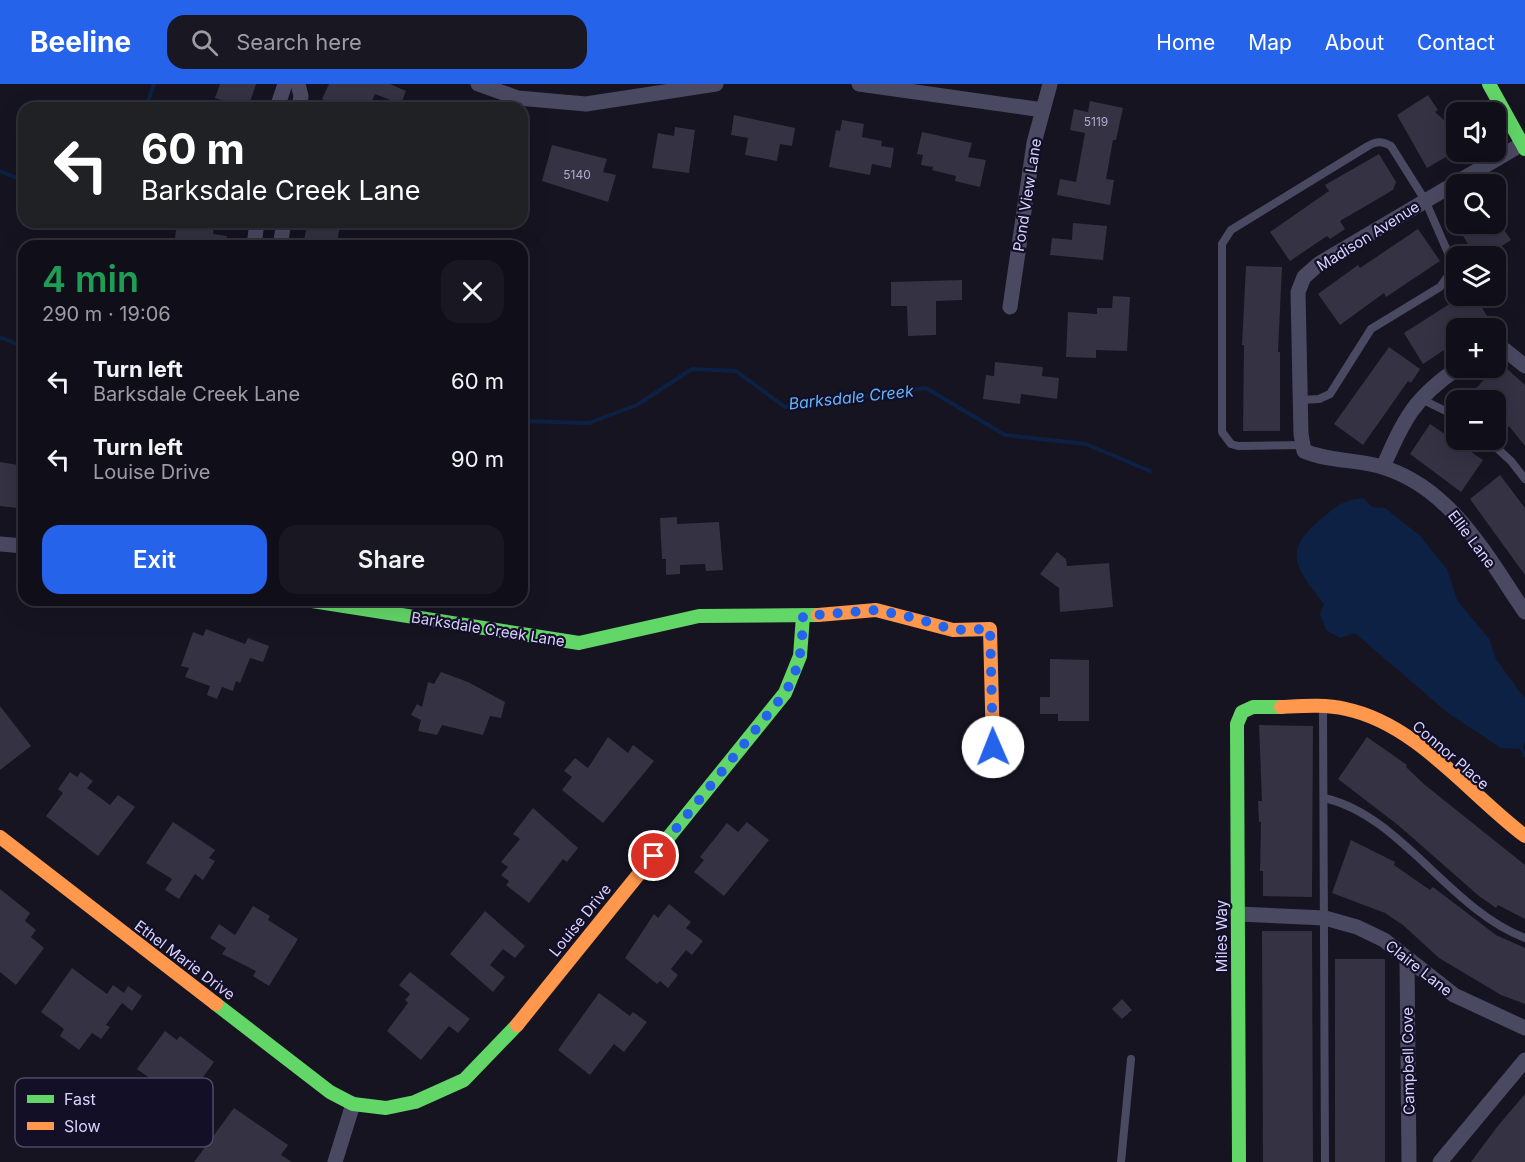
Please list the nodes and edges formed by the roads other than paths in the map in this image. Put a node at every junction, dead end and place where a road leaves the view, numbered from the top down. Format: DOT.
graph roads {
  1 [pos="285,84"];
  2 [pos="298,84"];
  3 [pos="478,84"];
  4 [pos="716,84"];
  5 [pos="859,84"];
  6 [pos="1050,84"];
  7 [pos="1489,84"];
  8 [pos="279,102"];
  9 [pos="300,102"];
  10 [pos="1043,110"];
  11 [pos="1524,147"];
  12 [pos="1425,201"];
  13 [pos="1010,307"];
  14 [pos="1506,351"];
  15 [pos="1525,366"];
  16 [pos="1446,376"];
  17 [pos="1421,399"];
  18 [pos="1300,400"];
  19 [pos="1446,411"];
  20 [pos="1304,448"];
  21 [pos="1499,450"];
  22 [pos="1383,467"];
  23 [pos="1525,479"];
  24 [pos="0,544"];
  25 [pos="18,546"];
  26 [pos="344,606"];
  27 [pos="1525,612"];
  28 [pos="803,616"];
  29 [pos="1323,709"];
  30 [pos="1242,712"];
  31 [pos="993,747"];
  32 [pos="1324,798"];
  33 [pos="1525,836"];
  34 [pos="0,837"];
  35 [pos="1238,914"];
  36 [pos="1325,918"];
  37 [pos="1525,938"];
  38 [pos="1407,960"];
  39 [pos="1525,1028"];
  40 [pos="1131,1059"];
  41 [pos="1525,1060"];
  42 [pos="353,1104"];
  43 [pos="335,1162"];
  44 [pos="1120,1162"];
  45 [pos="1239,1162"];
  46 [pos="1325,1162"];
  47 [pos="1409,1162"];
  48 [pos="1440,1162"];
  1 -- 8 [label="street"];
  2 -- 9 [label="street"];
  3 -- 4 [label="street"];
  5 -- 10 [label="street"];
  6 -- 10 [label="street, Pond View Lane"];
  7 -- 11 [label="street"];
  10 -- 13 [label="street, Pond View Lane"];
  11 -- 12 [label="street, Madison Avenue"];
  12 -- 18 [label="street, Madison Avenue"];
  12 -- 18 [label="lane"];
  12 -- 20 [label="lane"];
  14 -- 15 [label="street"];
  16 -- 17 [label="street"];
  17 -- 19 [label="lane"];
  17 -- 22 [label="street"];
  18 -- 20 [label="street, Madison Avenue"];
  20 -- 22 [label="street, Ellie Lane"];
  21 -- 23 [label="lane"];
  22 -- 27 [label="street, Ellie Lane"];
  24 -- 25 [label="street"];
  26 -- 28 [label="street, Barksdale Creek Lane"];
  28 -- 31 [label="street, Barksdale Creek Lane"];
  28 -- 42 [label="street, Louise Drive"];
  29 -- 30 [label="street, Connor Place"];
  29 -- 32 [label="lane"];
  29 -- 33 [label="street, Connor Place"];
  30 -- 35 [label="street, Miles Way"];
  32 -- 36 [label="lane"];
  32 -- 37 [label="lane"];
  34 -- 42 [label="street, Ethel Marie Drive"];
  35 -- 36 [label="street, Claire Lane"];
  35 -- 45 [label="street, Miles Way"];
  36 -- 38 [label="street, Claire Lane"];
  36 -- 46 [label="lane"];
  38 -- 39 [label="street, Claire Lane"];
  38 -- 47 [label="street, Campbell Cove"];
  40 -- 44 [label="lane"];
  41 -- 48 [label="street"];
  42 -- 43 [label="street"];
}
